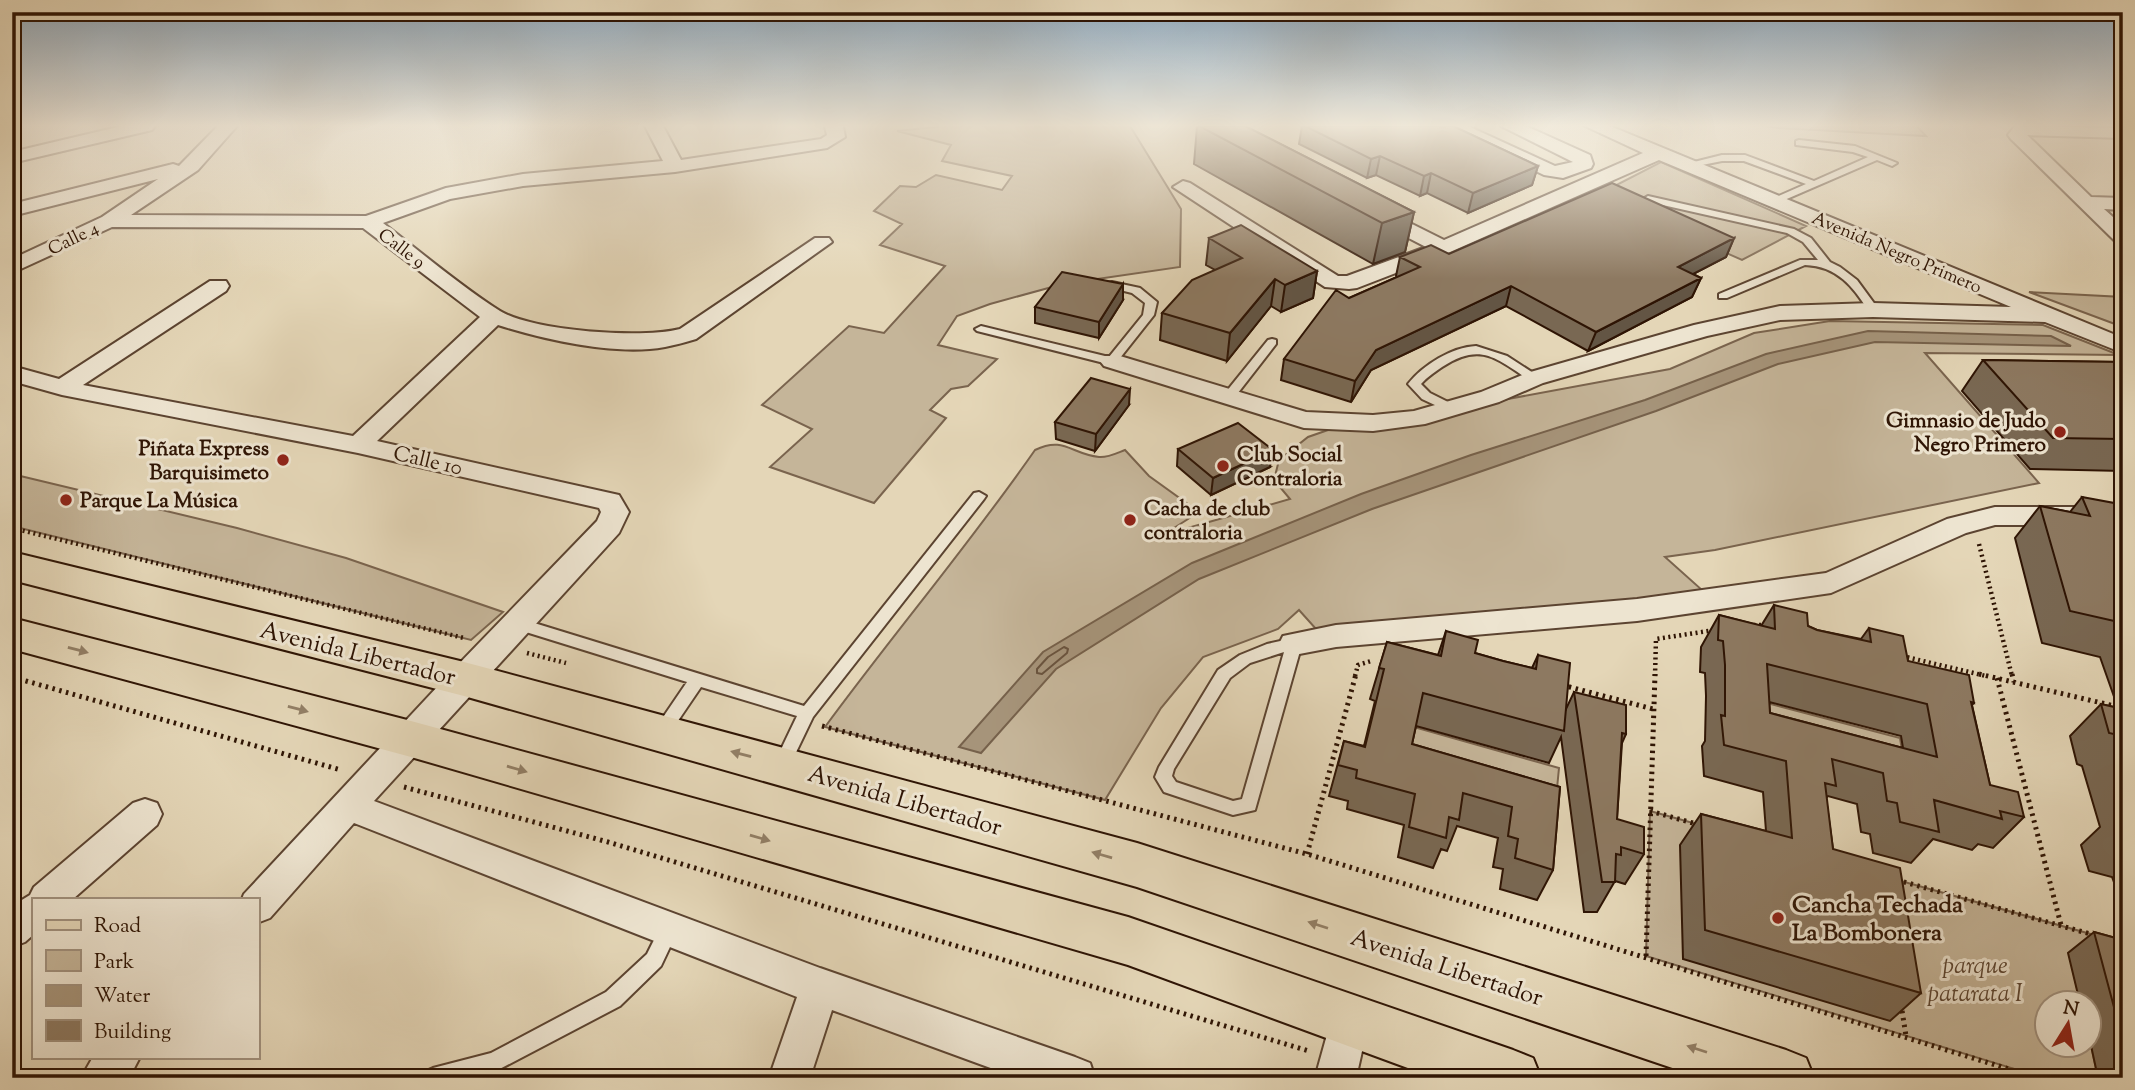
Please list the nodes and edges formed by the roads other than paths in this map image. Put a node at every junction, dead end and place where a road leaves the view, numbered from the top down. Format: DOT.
graph roads {
  1 [pos="147,177"];
  2 [pos="175,177"];
  3 [pos="557,177"];
  4 [pos="1604,177"];
  5 [pos="1716,177"];
  6 [pos="1795,177"];
  7 [pos="1831,177"];
  8 [pos="2059,177"];
  9 [pos="1814,184"];
  10 [pos="1183,187"];
  11 [pos="1648,199"];
  12 [pos="1775,201"];
  13 [pos="2084,202"];
  14 [pos="2123,204"];
  15 [pos="1360,205"];
  16 [pos="12,210"];
  17 [pos="109,221"];
  18 [pos="368,222"];
  19 [pos="2123,238"];
  20 [pos="822,242"];
  21 [pos="1443,248"];
  22 [pos="1825,262"];
  23 [pos="12,267"];
  24 [pos="1112,285"];
  25 [pos="218,286"];
  26 [pos="1723,296"];
  27 [pos="1873,310"];
  28 [pos="2048,315"];
  29 [pos="494,317"];
  30 [pos="981,329"];
  31 [pos="1272,342"];
  32 [pos="2123,346"];
  33 [pos="1112,360"];
  34 [pos="12,373"];
  35 [pos="1535,378"];
  36 [pos="62,387"];
  37 [pos="1230,395"];
  38 [pos="1452,409"];
  39 [pos="358,445"];
  40 [pos="979,496"];
  41 [pos="2123,524"];
  42 [pos="12,566"];
  43 [pos="518,624"];
  44 [pos="12,633"];
  45 [pos="1294,644"];
  46 [pos="698,679"];
  47 [pos="464,680"];
  48 [pos="805,718"];
  49 [pos="662,733"];
  50 [pos="411,739"];
  51 [pos="781,765"];
  52 [pos="361,793"];
  53 [pos="145,814"];
  54 [pos="48,898"];
  55 [pos="259,904"];
  56 [pos="32,912"];
  57 [pos="12,930"];
  58 [pos="669,930"];
  59 [pos="820,987"];
  60 [pos="1341,1053"];
  61 [pos="119,1058"];
  62 [pos="101,1078"];
  63 [pos="433,1078"];
  64 [pos="789,1078"];
  65 [pos="1075,1078"];
  66 [pos="1513,1078"];
  67 [pos="1786,1078"];
  1 -- 16 [label="street"];
  2 -- 17 [label="street, Calle 4"];
  3 -- 18 [label="street"];
  4 -- 21 [label="street"];
  5 -- 12 [label="street, Avenida Negro Primero"];
  6 -- 9 [label="lane"];
  7 -- 9 [label="lane"];
  8 -- 13 [label="street"];
  9 -- 12 [label="lane"];
  10 -- 21 [label="street"];
  11 -- 22 [label="lane"];
  12 -- 28 [label="street, Avenida Negro Primero"];
  13 -- 14 [label="street"];
  13 -- 19 [label="street"];
  15 -- 21 [label="street"];
  17 -- 18 [label="street, Calle 9"];
  17 -- 23 [label="street, Calle 4"];
  18 -- 29 [label="street, Calle 9"];
  20 -- 29 [label="street, Calle 9"];
  22 -- 26 [label="lane"];
  22 -- 27 [label="lane"];
  24 -- 33 [label="lane"];
  25 -- 36 [label="street"];
  27 -- 28 [label="street"];
  27 -- 35 [label="street"];
  28 -- 32 [label="street, Avenida Negro Primero"];
  29 -- 39 [label="street"];
  30 -- 33 [label="lane"];
  31 -- 37 [label="lane"];
  33 -- 37 [label="street"];
  34 -- 36 [label="street, Calle 10"];
  35 -- 38 [label="street"];
  35 -- 38 [label="lane"];
  36 -- 39 [label="street, Calle 10"];
  37 -- 38 [label="street"];
  39 -- 43 [label="street, Calle 10"];
  40 -- 48 [label="lane"];
  41 -- 45 [label="street"];
  42 -- 47 [label="main road, Avenida Libertador"];
  43 -- 46 [label="lane"];
  43 -- 47 [label="street, Calle 10"];
  44 -- 50 [label="main road, one-way"];
  45 -- 45 [label="lane"];
  46 -- 48 [label="lane"];
  46 -- 49 [label="lane"];
  47 -- 49 [label="main road, Avenida Libertador"];
  47 -- 50 [label="street, Calle 10"];
  48 -- 51 [label="lane"];
  51 -- 49 [label="main road, Avenida Libertador, one-way"];
  50 -- 52 [label="street, Calle 10"];
  50 -- 60 [label="main road, one-way"];
  67 -- 51 [label="main road, Avenida Libertador, one-way"];
  52 -- 55 [label="street, Calle 10"];
  52 -- 58 [label="street"];
  53 -- 54 [label="street"];
  56 -- 57 [label="street"];
  58 -- 59 [label="street"];
  58 -- 63 [label="lane"];
  59 -- 64 [label="street"];
  59 -- 65 [label="street"];
  60 -- 66 [label="main road"];
  61 -- 62 [label="street"];
}
